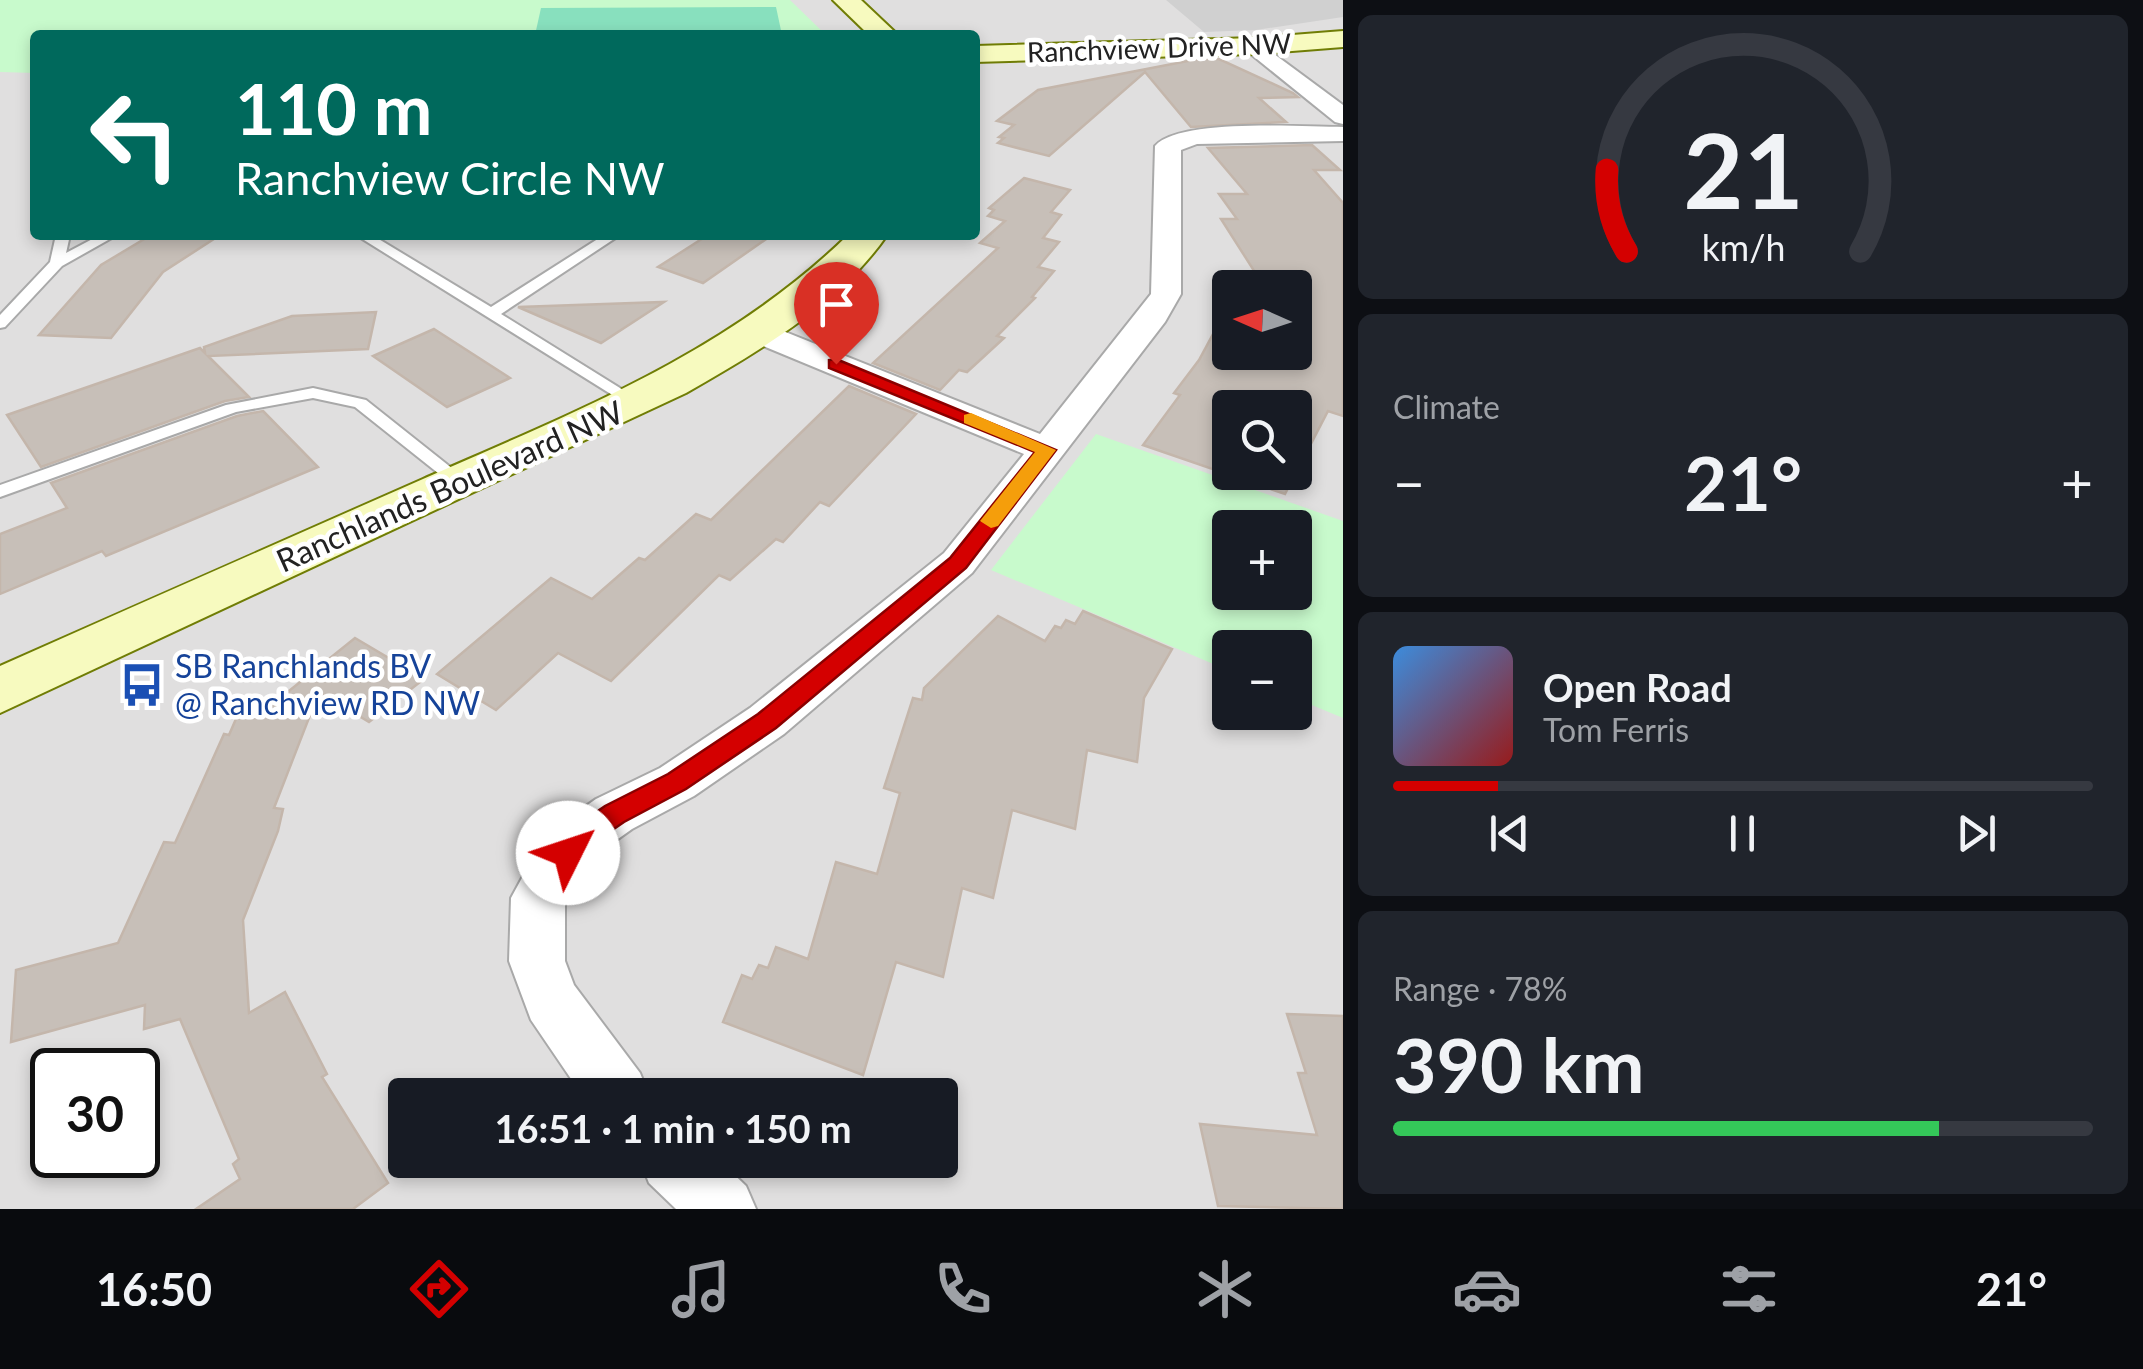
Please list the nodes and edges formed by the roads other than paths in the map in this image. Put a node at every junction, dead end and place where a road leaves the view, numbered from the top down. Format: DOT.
graph roads {
  1 [pos="846,0"];
  2 [pos="879,30"];
  3 [pos="1343,39"];
  4 [pos="1254,46"];
  5 [pos="980,54"];
  6 [pos="0,117"];
  7 [pos="14,117"];
  8 [pos="1343,118"];
  9 [pos="1343,134"];
  10 [pos="62,240"];
  11 [pos="100,240"];
  12 [pos="371,240"];
  13 [pos="605,240"];
  14 [pos="864,240"];
  15 [pos="57,262"];
  16 [pos="491,314"];
  17 [pos="0,324"];
  18 [pos="758,332"];
  19 [pos="636,403"];
  20 [pos="1046,450"];
  21 [pos="459,481"];
  22 [pos="0,490"];
  23 [pos="0,691"];
  24 [pos="606,1078"];
  25 [pos="691,1178"];
  26 [pos="723,1209"];
  1 -- 2 [label="street"];
  3 -- 4 [label="street, Ranchview Drive NW"];
  4 -- 5 [label="street, Ranchview Drive NW"];
  4 -- 8 [label="street"];
  6 -- 7 [label="lane"];
  9 -- 20 [label="street"];
  10 -- 15 [label="lane"];
  11 -- 15 [label="lane"];
  12 -- 16 [label="lane"];
  13 -- 16 [label="lane"];
  14 -- 18 [label="street, Ranchlands Boulevard NW"];
  15 -- 17 [label="lane"];
  16 -- 19 [label="lane"];
  18 -- 19 [label="street, Ranchlands Boulevard NW"];
  18 -- 20 [label="street"];
  19 -- 21 [label="street, Ranchlands Boulevard NW"];
  20 -- 24 [label="street"];
  21 -- 22 [label="lane"];
  21 -- 23 [label="street, Ranchlands Boulevard NW"];
  25 -- 26 [label="street"];
}
